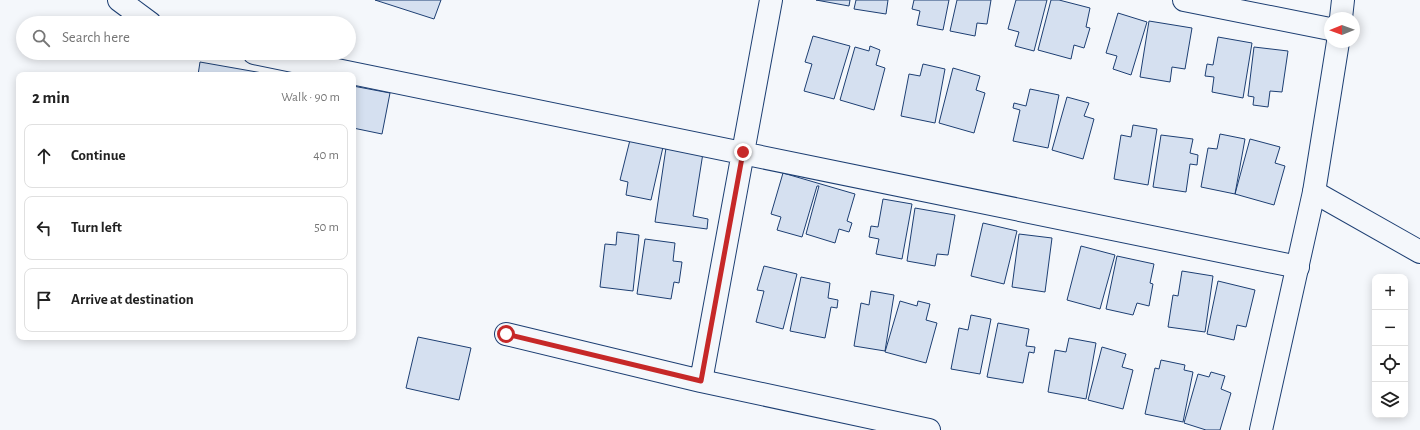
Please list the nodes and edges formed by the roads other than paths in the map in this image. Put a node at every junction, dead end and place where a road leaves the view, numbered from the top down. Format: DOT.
graph roads {
  1 [pos="119,0"];
  2 [pos="771,0"];
  3 [pos="1184,0"];
  4 [pos="1343,0"];
  5 [pos="1342,12"];
  6 [pos="141,16"];
  7 [pos="1324,28"];
  8 [pos="1337,48"];
  9 [pos="289,60"];
  10 [pos="348,72"];
  11 [pos="356,74"];
  12 [pos="743,152"];
  13 [pos="1314,192"];
  14 [pos="1420,252"];
  15 [pos="1298,267"];
  16 [pos="506,334"];
  17 [pos="701,381"];
  18 [pos="929,430"];
  19 [pos="1261,430"];
  1 -- 6 [label="street"];
  2 -- 12 [label="street"];
  3 -- 7 [label="street"];
  4 -- 5 [label="street"];
  8 -- 13 [label="street"];
  9 -- 10 [label="street"];
  11 -- 12 [label="street"];
  12 -- 15 [label="street"];
  12 -- 17 [label="street"];
  13 -- 14 [label="street"];
  13 -- 15 [label="street"];
  15 -- 19 [label="street"];
  16 -- 17 [label="street"];
  17 -- 18 [label="street"];
}
